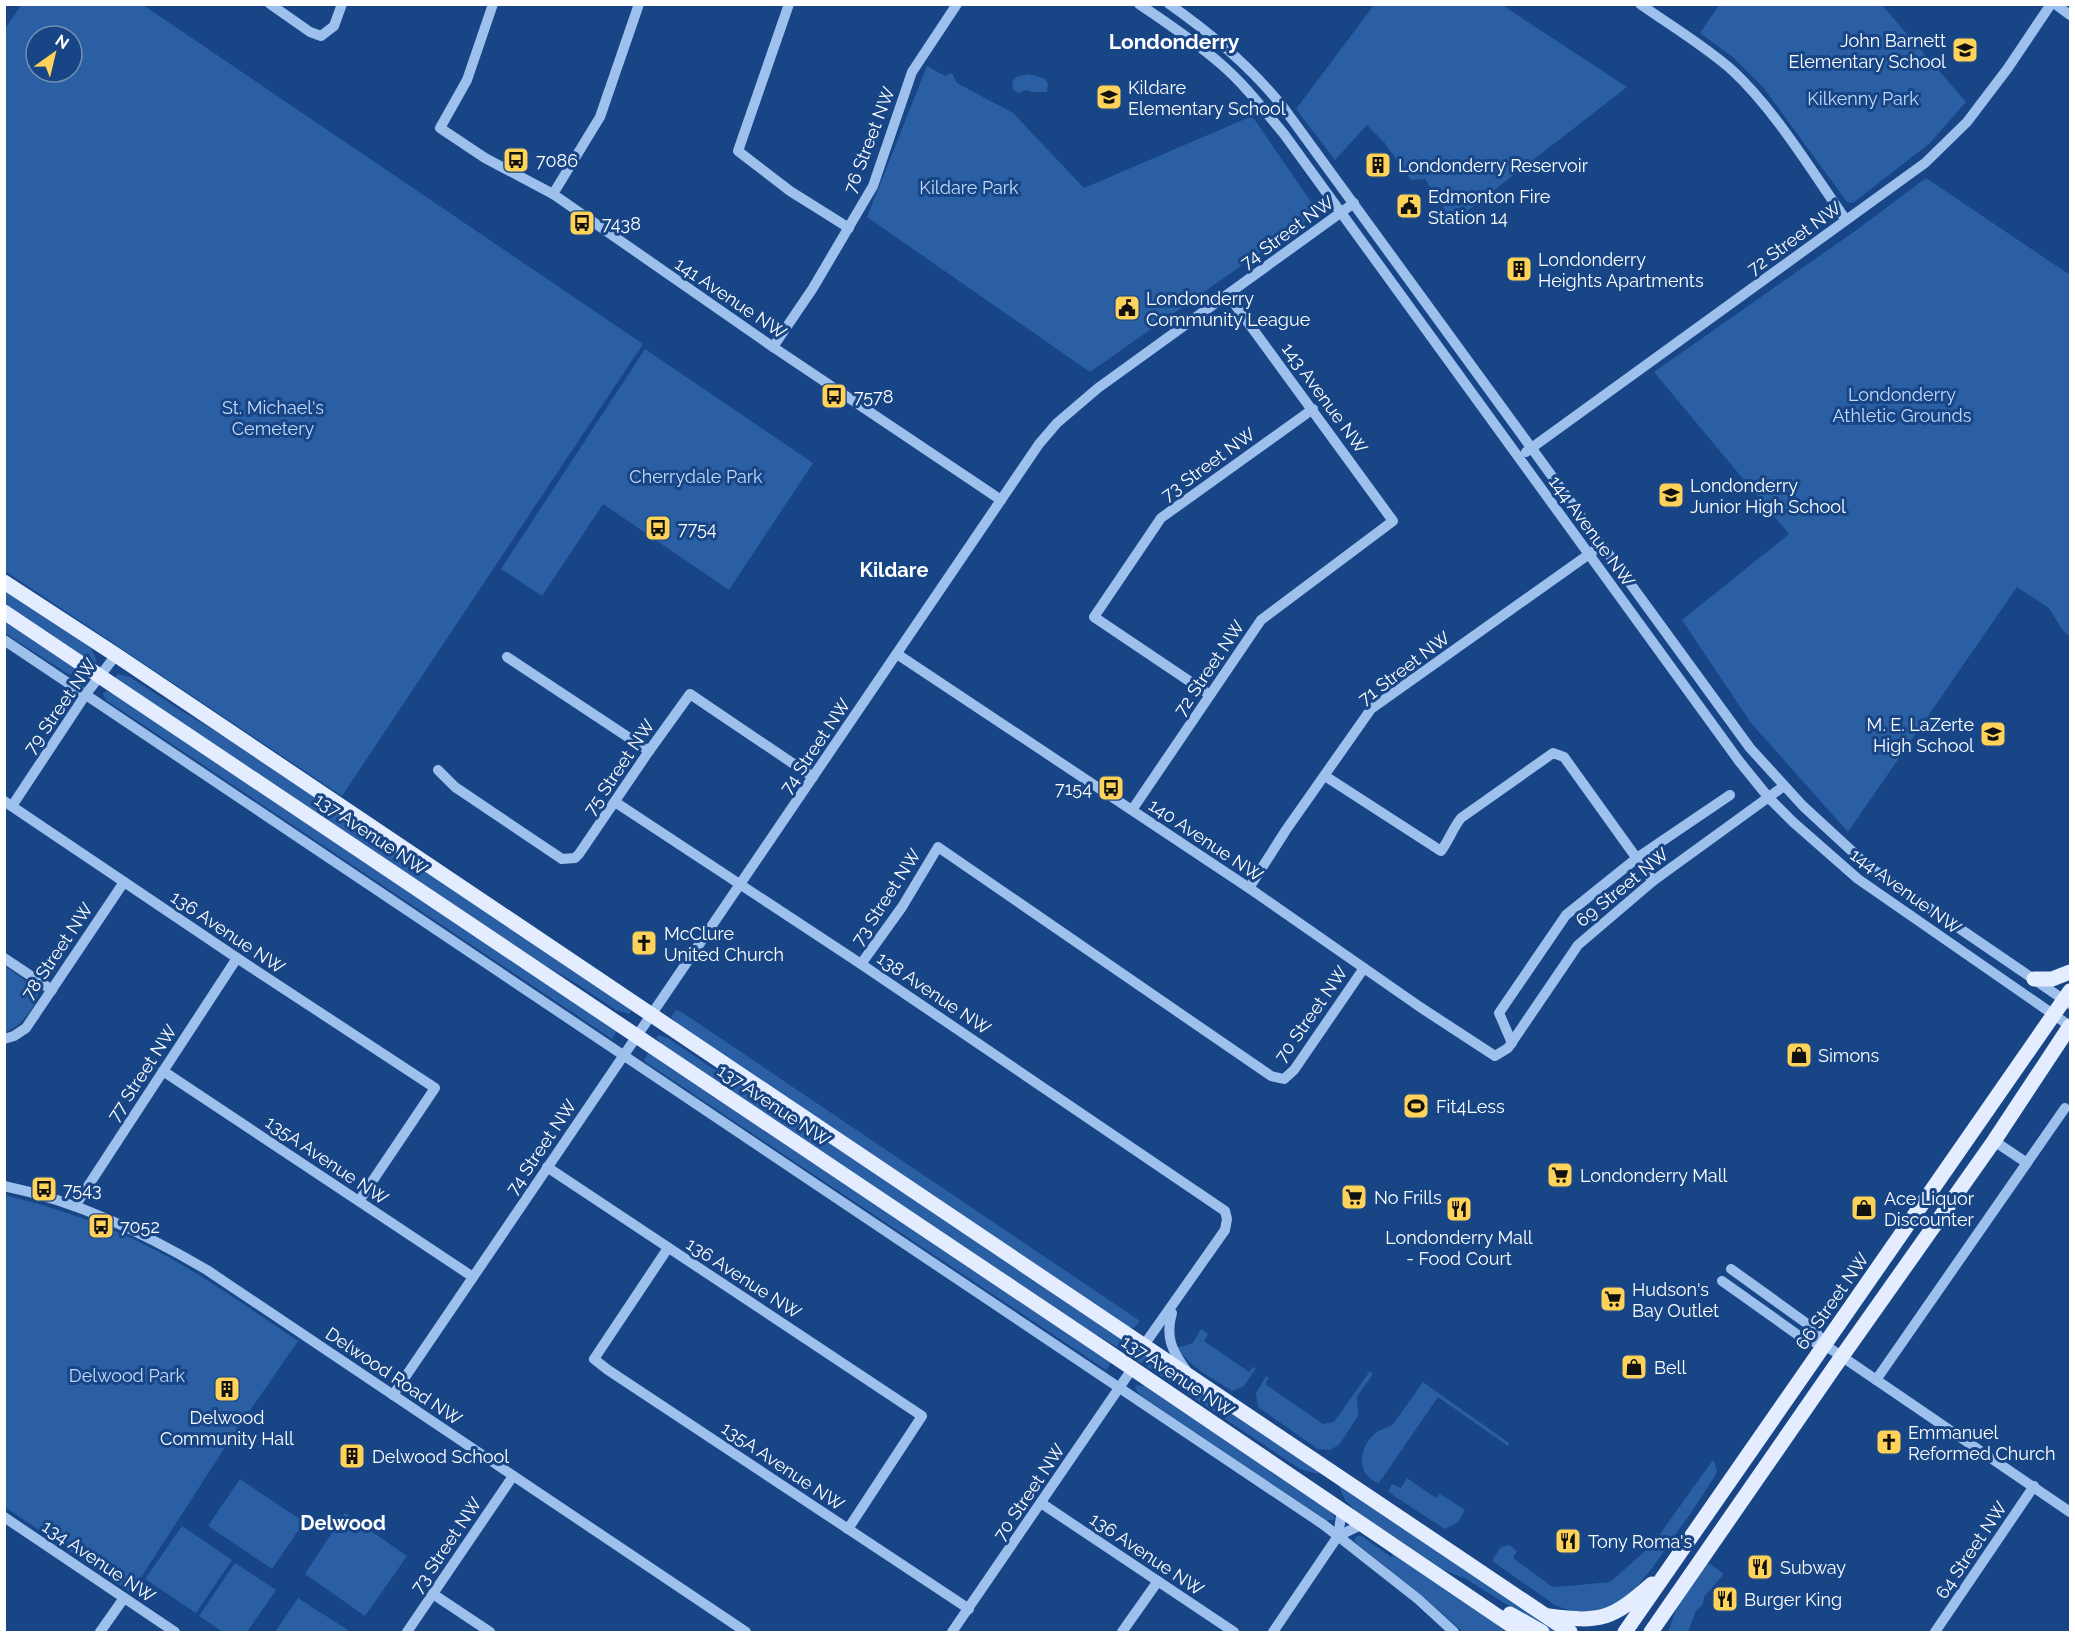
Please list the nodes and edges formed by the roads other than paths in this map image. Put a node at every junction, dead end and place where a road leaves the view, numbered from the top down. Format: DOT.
graph roads {
  1 [pos="270,4"];
  2 [pos="342,4"];
  3 [pos="493,4"];
  4 [pos="639,4"];
  5 [pos="789,4"];
  6 [pos="957,4"];
  7 [pos="1138,4"];
  8 [pos="1169,4"];
  9 [pos="1640,4"];
  10 [pos="2053,4"];
  11 [pos="2070,15"];
  12 [pos="553,194"];
  13 [pos="1354,203"];
  14 [pos="1341,212"];
  15 [pos="1846,220"];
  16 [pos="849,228"];
  17 [pos="1228,295"];
  18 [pos="773,347"];
  19 [pos="1313,409"];
  20 [pos="1532,448"];
  21 [pos="1518,458"];
  22 [pos="1001,500"];
  23 [pos="1393,521"];
  24 [pos="1602,545"];
  25 [pos="1588,554"];
  26 [pos="4,582"];
  27 [pos="4,612"];
  28 [pos="4,640"];
  29 [pos="897,654"];
  30 [pos="116,655"];
  31 [pos="507,657"];
  32 [pos="100,676"];
  33 [pos="86,694"];
  34 [pos="1210,695"];
  35 [pos="649,751"];
  36 [pos="438,770"];
  37 [pos="1325,776"];
  38 [pos="813,777"];
  39 [pos="1784,786"];
  40 [pos="1730,795"];
  41 [pos="1769,798"];
  42 [pos="615,802"];
  43 [pos="8,803"];
  44 [pos="1132,810"];
  45 [pos="1637,858"];
  46 [pos="1653,881"];
  47 [pos="124,882"];
  48 [pos="741,885"];
  49 [pos="1249,888"];
  50 [pos="4,958"];
  51 [pos="237,958"];
  52 [pos="861,964"];
  53 [pos="1364,968"];
  54 [pos="2070,972"];
  55 [pos="2034,979"];
  56 [pos="52,990"];
  57 [pos="2069,998"];
  58 [pos="2054,1015"];
  59 [pos="652,1016"];
  60 [pos="2070,1026"];
  61 [pos="638,1037"];
  62 [pos="9,1038"];
  63 [pos="1512,1043"];
  64 [pos="2070,1048"];
  65 [pos="624,1054"];
  66 [pos="1495,1056"];
  67 [pos="163,1071"];
  68 [pos="2040,1071"];
  69 [pos="1284,1079"];
  70 [pos="2065,1108"];
  71 [pos="1994,1141"];
  72 [pos="2027,1163"];
  73 [pos="547,1167"];
  74 [pos="4,1186"];
  75 [pos="359,1201"];
  76 [pos="75,1206"];
  77 [pos="668,1248"];
  78 [pos="1731,1269"];
  79 [pos="473,1277"];
  80 [pos="1722,1281"];
  81 [pos="1174,1305"];
  82 [pos="1144,1345"];
  83 [pos="1825,1345"];
  84 [pos="1842,1357"];
  85 [pos="1132,1369"];
  86 [pos="1191,1378"];
  87 [pos="1876,1380"];
  88 [pos="1119,1388"];
  89 [pos="393,1395"];
  90 [pos="513,1476"];
  91 [pos="2034,1486"];
  92 [pos="1041,1503"];
  93 [pos="1342,1510"];
  94 [pos="2070,1512"];
  95 [pos="4,1517"];
  96 [pos="1363,1524"];
  97 [pos="848,1529"];
  98 [pos="1338,1536"];
  99 [pos="1670,1568"];
  100 [pos="1443,1580"];
  101 [pos="1158,1581"];
  102 [pos="434,1594"];
  103 [pos="123,1598"];
  104 [pos="1670,1605"];
  105 [pos="969,1609"];
  106 [pos="1546,1616"];
  107 [pos="100,1632"];
  108 [pos="175,1632"];
  109 [pos="407,1632"];
  110 [pos="490,1632"];
  111 [pos="746,1632"];
  112 [pos="952,1632"];
  113 [pos="1122,1632"];
  114 [pos="1234,1632"];
  115 [pos="1273,1632"];
  116 [pos="1455,1632"];
  117 [pos="1521,1632"];
  118 [pos="1542,1632"];
  119 [pos="1570,1632"];
  120 [pos="1625,1632"];
  121 [pos="1651,1632"];
  122 [pos="1661,1632"];
  123 [pos="1935,1632"];
  1 -- 2 [label="street"];
  3 -- 12 [label="street, 141 Avenue NW"];
  4 -- 12 [label="street"];
  5 -- 16 [label="street"];
  6 -- 16 [label="street, 76 Street NW"];
  7 -- 14 [label="street, 144 Avenue NW"];
  8 -- 13 [label="street, 144 Avenue NW"];
  9 -- 15 [label="street"];
  10 -- 11 [label="street"];
  10 -- 15 [label="street, 72 Street NW"];
  12 -- 18 [label="street, 141 Avenue NW"];
  13 -- 14 [label="street, 74 Street NW"];
  13 -- 20 [label="street, 144 Avenue NW"];
  14 -- 17 [label="street, 74 Street NW"];
  14 -- 21 [label="street, 144 Avenue NW"];
  15 -- 20 [label="street, 72 Street NW"];
  16 -- 18 [label="street, 76 Street NW"];
  17 -- 19 [label="street, 143 Avenue NW"];
  17 -- 22 [label="street, 74 Street NW"];
  18 -- 22 [label="street, 141 Avenue NW"];
  19 -- 23 [label="street, 143 Avenue NW"];
  19 -- 34 [label="street, 73 Street NW"];
  20 -- 21 [label="street, 72 Street NW"];
  20 -- 24 [label="street, 144 Avenue NW"];
  21 -- 25 [label="street, 144 Avenue NW"];
  22 -- 29 [label="street, 74 Street NW"];
  23 -- 34 [label="street, 72 Street NW"];
  24 -- 25 [label="street, 71 Street NW"];
  24 -- 39 [label="street, 144 Avenue NW"];
  25 -- 37 [label="street, 71 Street NW"];
  25 -- 41 [label="street, 144 Avenue NW"];
  26 -- 30 [label="main road, 137 Avenue NW"];
  27 -- 32 [label="main road, 137 Avenue NW"];
  28 -- 33 [label="street"];
  29 -- 38 [label="street, 74 Street NW"];
  29 -- 44 [label="street, 140 Avenue NW"];
  30 -- 32 [label="street, 79 Street NW"];
  30 -- 59 [label="main road, 137 Avenue NW"];
  31 -- 35 [label="street"];
  32 -- 33 [label="street, 79 Street NW"];
  32 -- 61 [label="main road, 137 Avenue NW"];
  33 -- 43 [label="street, 79 Street NW"];
  33 -- 65 [label="street"];
  34 -- 44 [label="street, 72 Street NW"];
  35 -- 38 [label="street, 75 Street NW"];
  35 -- 42 [label="street, 75 Street NW"];
  36 -- 42 [label="street, 75 Street NW"];
  37 -- 45 [label="street"];
  37 -- 49 [label="street, 71 Street NW"];
  38 -- 48 [label="street, 74 Street NW"];
  39 -- 41 [label="street, 69 Street NW"];
  39 -- 55 [label="street, 144 Avenue NW"];
  40 -- 45 [label="street, 69 Street NW"];
  41 -- 46 [label="street, 69 Street NW"];
  41 -- 58 [label="street, 144 Avenue NW"];
  42 -- 48 [label="street, 138 Avenue NW"];
  43 -- 47 [label="street, 136 Avenue NW"];
  44 -- 49 [label="street, 140 Avenue NW"];
  45 -- 46 [label="street"];
  45 -- 63 [label="street, 69 Street NW"];
  46 -- 63 [label="street, 69 Street NW"];
  47 -- 51 [label="street, 136 Avenue NW"];
  47 -- 56 [label="street, 78 Street NW"];
  48 -- 52 [label="street, 138 Avenue NW"];
  48 -- 59 [label="street, 74 Street NW"];
  49 -- 53 [label="street, 140 Avenue NW"];
  50 -- 56 [label="street"];
  51 -- 67 [label="street, 77 Street NW"];
  51 -- 75 [label="street, 136 Avenue NW"];
  52 -- 69 [label="street, 73 Street NW"];
  52 -- 81 [label="street, 138 Avenue NW"];
  53 -- 66 [label="street, 140 Avenue NW"];
  53 -- 69 [label="street, 70 Street NW"];
  54 -- 55 [label="main road"];
  55 -- 57 [label="street, 144 Avenue NW"];
  56 -- 62 [label="street, 78 Street NW"];
  57 -- 58 [label="main road, 66 Street NW"];
  58 -- 60 [label="street, 144 Avenue NW"];
  58 -- 83 [label="main road, 66 Street NW"];
  59 -- 61 [label="street, 74 Street NW"];
  59 -- 82 [label="main road, 137 Avenue NW"];
  60 -- 68 [label="main road"];
  61 -- 65 [label="street, 74 Street NW"];
  61 -- 85 [label="main road, 137 Avenue NW"];
  63 -- 66 [label="street, 69 Street NW"];
  64 -- 68 [label="main road"];
  65 -- 73 [label="street, 74 Street NW"];
  65 -- 88 [label="street"];
  67 -- 75 [label="street, 135A Avenue NW"];
  67 -- 76 [label="street, 77 Street NW"];
  68 -- 71 [label="main road"];
  70 -- 72 [label="street"];
  71 -- 72 [label="street"];
  71 -- 84 [label="main road"];
  72 -- 87 [label="street"];
  73 -- 77 [label="street, 136 Avenue NW"];
  73 -- 79 [label="street, 74 Street NW"];
  74 -- 76 [label="street, Delwood Road NW"];
  75 -- 79 [label="street, 135A Avenue NW"];
  76 -- 89 [label="street, Delwood Road NW"];
  77 -- 97 [label="street, 135A Avenue NW"];
  77 -- 97 [label="street, 136 Avenue NW"];
  78 -- 83 [label="street"];
  79 -- 89 [label="street, 74 Street NW"];
  80 -- 83 [label="street"];
  81 -- 82 [label="street"];
  81 -- 86 [label="street, 137 Avenue NW"];
  82 -- 86 [label="main road, 137 Avenue NW"];
  83 -- 84 [label="street"];
  83 -- 99 [label="main road, 66 Street NW"];
  84 -- 87 [label="street"];
  84 -- 104 [label="main road"];
  85 -- 88 [label="street, 70 Street NW"];
  85 -- 93 [label="main road, 137 Avenue NW"];
  86 -- 106 [label="main road, 137 Avenue NW"];
  87 -- 91 [label="street"];
  88 -- 92 [label="street, 70 Street NW"];
  88 -- 98 [label="street"];
  89 -- 90 [label="street, Delwood Road NW"];
  90 -- 102 [label="street, 73 Street NW"];
  90 -- 111 [label="street, Delwood Road NW"];
  91 -- 94 [label="street"];
  91 -- 123 [label="street, 64 Street NW"];
  92 -- 101 [label="street, 136 Avenue NW"];
  92 -- 105 [label="street, 70 Street NW"];
  93 -- 96 [label="main road, 137 Avenue NW"];
  93 -- 98 [label="street"];
  95 -- 103 [label="street, 134 Avenue NW"];
  96 -- 98 [label="street"];
  96 -- 100 [label="main road, 137 Avenue NW"];
  97 -- 105 [label="street, 135A Avenue NW"];
  98 -- 115 [label="street"];
  98 -- 116 [label="street"];
  99 -- 106 [label="main road"];
  99 -- 120 [label="main road, 66 Street NW"];
  100 -- 117 [label="main road, 137 Avenue NW"];
  100 -- 118 [label="main road"];
  101 -- 113 [label="street"];
  101 -- 114 [label="street, 136 Avenue NW"];
  102 -- 109 [label="street, 73 Street NW"];
  102 -- 110 [label="street"];
  103 -- 107 [label="street"];
  103 -- 108 [label="street, 134 Avenue NW"];
  104 -- 121 [label="main road"];
  104 -- 122 [label="main road"];
  105 -- 112 [label="street, 70 Street NW"];
  106 -- 119 [label="main road, 137 Avenue NW"];
}
